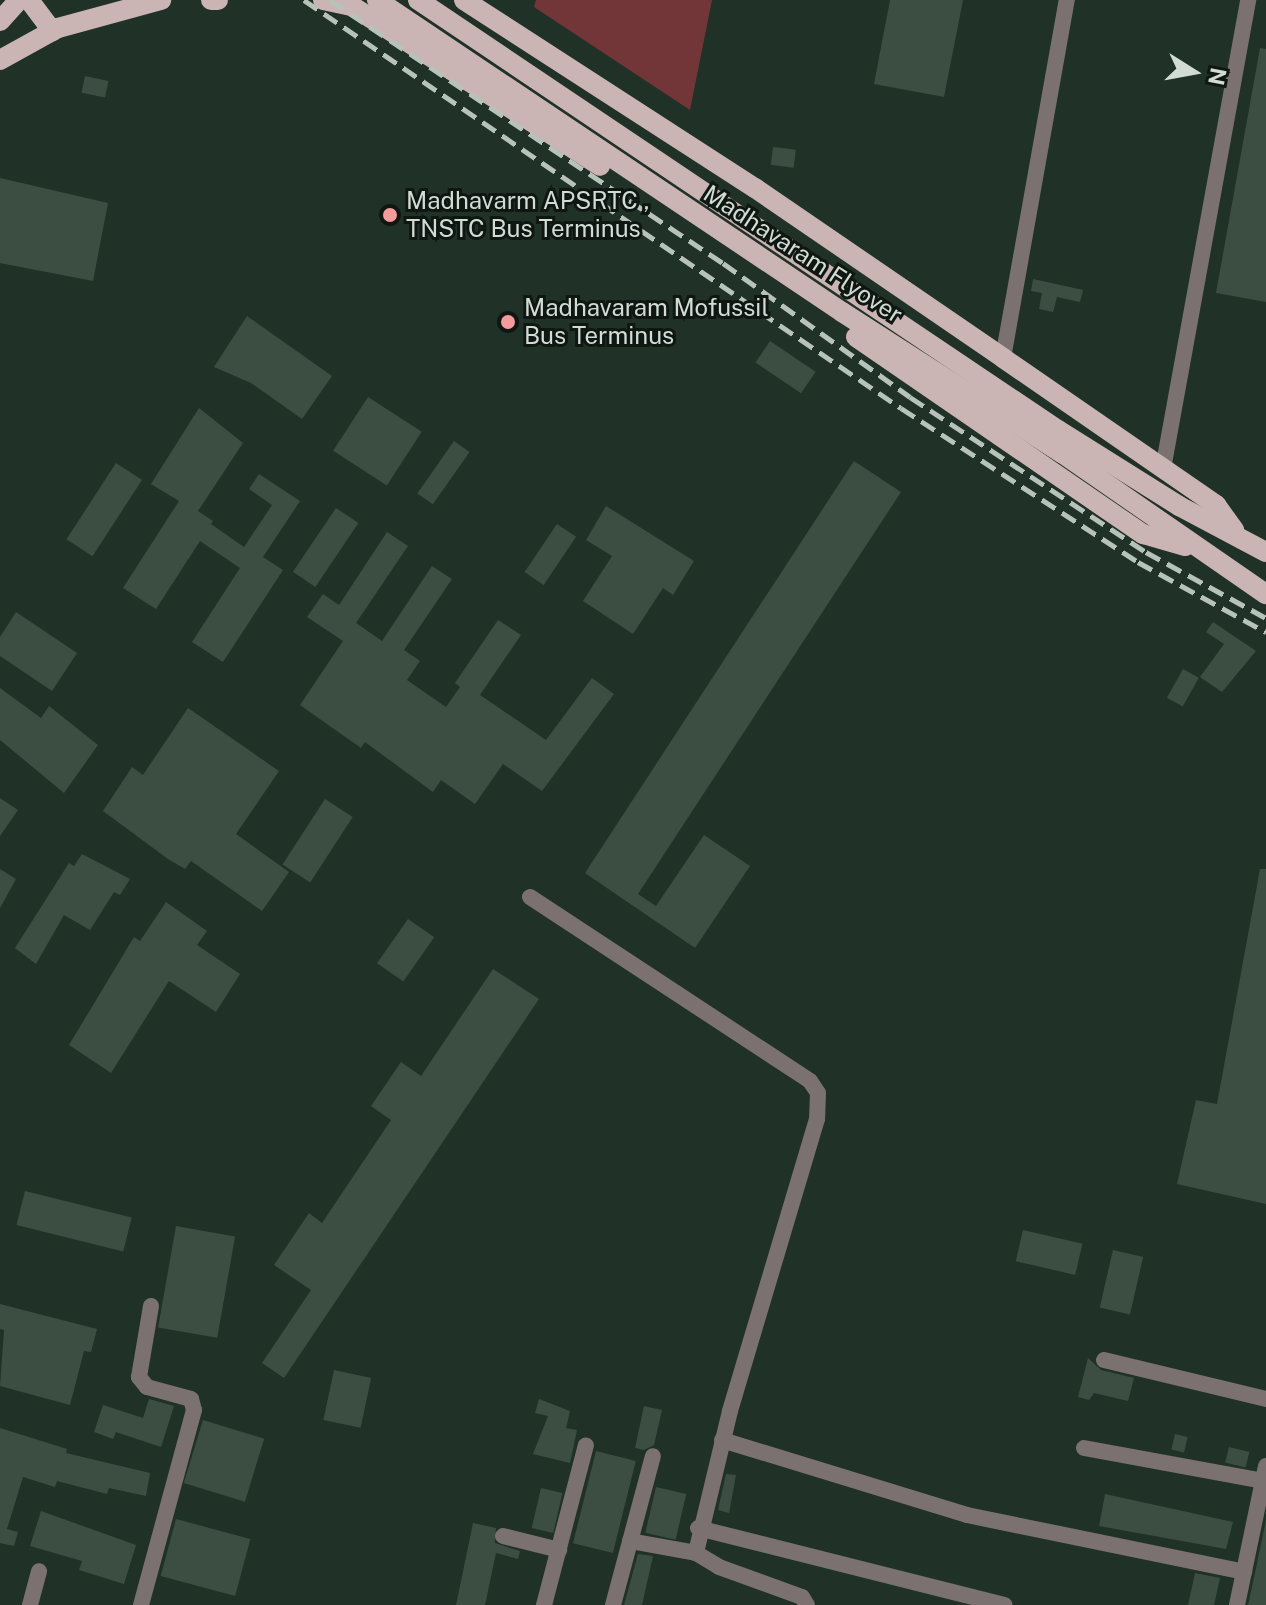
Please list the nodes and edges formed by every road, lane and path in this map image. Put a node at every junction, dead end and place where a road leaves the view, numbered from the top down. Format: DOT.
graph roads {
  1 [pos="19,0"];
  2 [pos="29,0"];
  3 [pos="161,0"];
  4 [pos="211,0"];
  5 [pos="218,0"];
  6 [pos="323,0"];
  7 [pos="377,0"];
  8 [pos="418,0"];
  9 [pos="464,0"];
  10 [pos="1067,0"];
  11 [pos="1248,0"];
  12 [pos="0,21"];
  13 [pos="52,31"];
  14 [pos="0,60"];
  15 [pos="1003,358"];
  16 [pos="1163,469"];
  17 [pos="1236,533"];
  18 [pos="1201,551"];
  19 [pos="1266,552"];
  20 [pos="1266,594"];
  21 [pos="530,897"];
  22 [pos="151,1306"];
  23 [pos="1104,1360"];
  24 [pos="1266,1399"];
  25 [pos="722,1440"];
  26 [pos="586,1445"];
  27 [pos="1084,1448"];
  28 [pos="653,1456"];
  29 [pos="1264,1473"];
  30 [pos="698,1528"];
  31 [pos="503,1536"];
  32 [pos="630,1541"];
  33 [pos="559,1550"];
  34 [pos="696,1553"];
  35 [pos="39,1571"];
  36 [pos="1244,1572"];
  37 [pos="30,1605"];
  38 [pos="141,1605"];
  39 [pos="544,1605"];
  40 [pos="613,1605"];
  41 [pos="807,1605"];
  42 [pos="1004,1605"];
  43 [pos="1237,1605"];
  1 -- 12 [label="main road"];
  2 -- 13 [label="main road"];
  3 -- 13 [label="main road"];
  4 -- 5 [label="main road"];
  6 -- 18 [label="main road"];
  7 -- 18 [label="main road, Madhavaram Flyover"];
  8 -- 17 [label="main road, Madhavaram Flyover"];
  9 -- 15 [label="main road"];
  10 -- 15 [label="street"];
  11 -- 16 [label="street"];
  13 -- 14 [label="main road"];
  15 -- 16 [label="main road"];
  16 -- 17 [label="main road"];
  17 -- 19 [label="main road"];
  18 -- 20 [label="main road, Madhavaram Flyover"];
  21 -- 25 [label="street"];
  22 -- 38 [label="street"];
  23 -- 24 [label="street"];
  25 -- 30 [label="street"];
  25 -- 36 [label="street"];
  26 -- 33 [label="street"];
  27 -- 29 [label="street"];
  28 -- 32 [label="street"];
  29 -- 36 [label="street"];
  30 -- 34 [label="street"];
  30 -- 42 [label="street"];
  31 -- 33 [label="street"];
  32 -- 34 [label="street"];
  32 -- 40 [label="street"];
  33 -- 39 [label="street"];
  34 -- 41 [label="street"];
  35 -- 37 [label="street"];
  36 -- 43 [label="street"];
}
